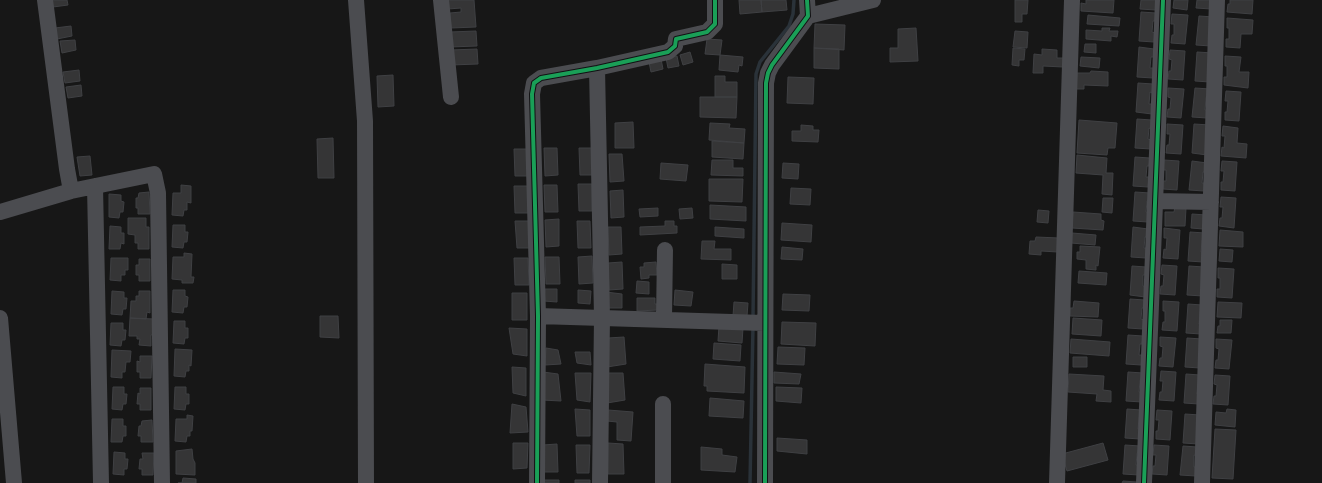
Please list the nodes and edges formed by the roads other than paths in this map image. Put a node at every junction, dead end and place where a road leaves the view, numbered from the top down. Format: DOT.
graph roads {
  1 [pos="45,0"];
  2 [pos="356,0"];
  3 [pos="441,0"];
  4 [pos="714,0"];
  5 [pos="873,0"];
  6 [pos="1072,0"];
  7 [pos="1163,0"];
  8 [pos="1217,0"];
  9 [pos="808,8"];
  10 [pos="597,68"];
  11 [pos="451,97"];
  12 [pos="95,186"];
  13 [pos="71,191"];
  14 [pos="1156,201"];
  15 [pos="1212,202"];
  16 [pos="0,212"];
  17 [pos="665,250"];
  18 [pos="538,316"];
  19 [pos="602,317"];
  20 [pos="0,318"];
  21 [pos="664,319"];
  22 [pos="757,322"];
  23 [pos="663,404"];
  24 [pos="14,483"];
  25 [pos="101,483"];
  26 [pos="162,483"];
  27 [pos="366,483"];
  28 [pos="537,483"];
  29 [pos="600,483"];
  30 [pos="663,483"];
  31 [pos="765,483"];
  32 [pos="1056,483"];
  33 [pos="1144,483"];
  34 [pos="1202,483"];
  1 -- 13 [label="street"];
  2 -- 27 [label="street"];
  3 -- 11 [label="street"];
  4 -- 10 [label="street"];
  5 -- 9 [label="street"];
  6 -- 32 [label="street"];
  7 -- 14 [label="street"];
  8 -- 15 [label="street"];
  9 -- 22 [label="street"];
  10 -- 18 [label="street"];
  10 -- 19 [label="street"];
  12 -- 13 [label="street"];
  12 -- 25 [label="street"];
  12 -- 26 [label="street"];
  13 -- 16 [label="street"];
  14 -- 15 [label="street"];
  14 -- 33 [label="street"];
  15 -- 34 [label="street"];
  17 -- 21 [label="street"];
  18 -- 19 [label="street"];
  18 -- 28 [label="street"];
  19 -- 21 [label="street"];
  19 -- 29 [label="street"];
  20 -- 24 [label="street"];
  21 -- 22 [label="street"];
  22 -- 31 [label="street"];
  23 -- 30 [label="street"];
}
